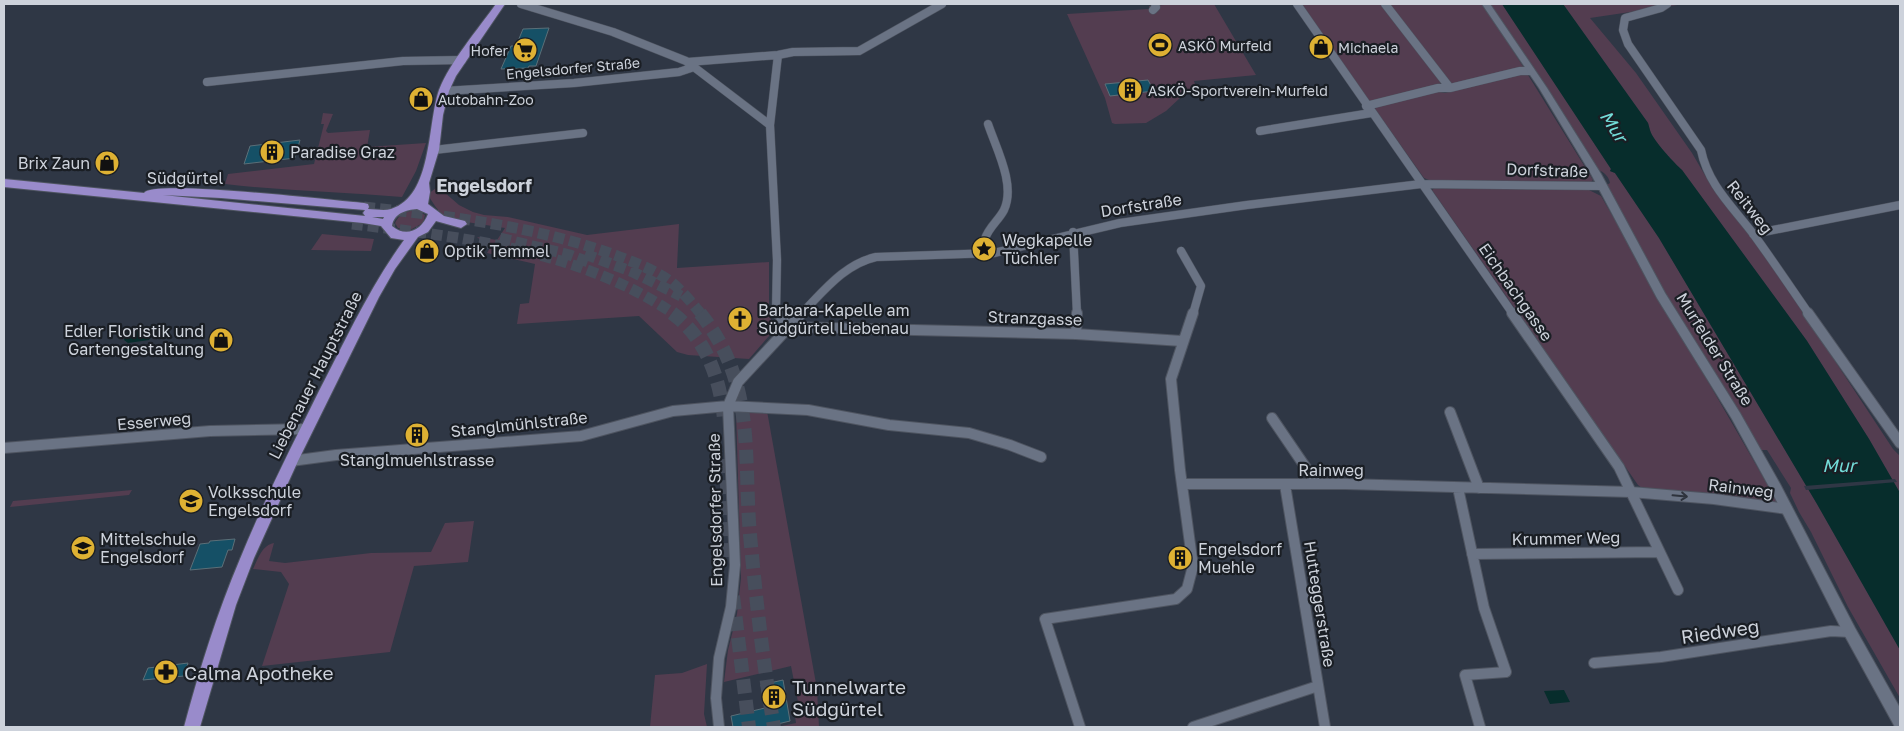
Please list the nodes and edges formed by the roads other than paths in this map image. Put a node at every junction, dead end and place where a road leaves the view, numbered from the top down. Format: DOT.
graph roads {
  1 [pos="500,4"];
  2 [pos="521,4"];
  3 [pos="942,4"];
  4 [pos="1296,4"];
  5 [pos="1385,4"];
  6 [pos="1486,4"];
  7 [pos="1667,4"];
  8 [pos="778,55"];
  9 [pos="462,60"];
  10 [pos="691,65"];
  11 [pos="1530,71"];
  12 [pos="207,82"];
  13 [pos="1450,88"];
  14 [pos="449,91"];
  15 [pos="1369,110"];
  16 [pos="988,124"];
  17 [pos="770,125"];
  18 [pos="1260,131"];
  19 [pos="583,133"];
  20 [pos="434,150"];
  21 [pos="4,183"];
  22 [pos="424,184"];
  23 [pos="1421,184"];
  24 [pos="1602,186"];
  25 [pos="134,195"];
  26 [pos="1900,205"];
  27 [pos="422,206"];
  28 [pos="364,207"];
  29 [pos="406,207"];
  30 [pos="433,216"];
  31 [pos="390,218"];
  32 [pos="352,224"];
  33 [pos="419,232"];
  34 [pos="1073,232"];
  35 [pos="1753,234"];
  36 [pos="395,235"];
  37 [pos="1181,251"];
  38 [pos="994,254"];
  39 [pos="391,266"];
  40 [pos="788,327"];
  41 [pos="1076,334"];
  42 [pos="1182,341"];
  43 [pos="738,382"];
  44 [pos="728,406"];
  45 [pos="1450,412"];
  46 [pos="1272,418"];
  47 [pos="307,430"];
  48 [pos="1900,443"];
  49 [pos="4,448"];
  50 [pos="1041,457"];
  51 [pos="291,461"];
  52 [pos="1183,484"];
  53 [pos="1317,484"];
  54 [pos="1285,485"];
  55 [pos="1458,488"];
  56 [pos="1479,488"];
  57 [pos="1631,492"];
  58 [pos="1787,509"];
  59 [pos="1659,552"];
  60 [pos="1472,554"];
  61 [pos="1678,590"];
  62 [pos="1045,619"];
  63 [pos="1850,632"];
  64 [pos="1594,663"];
  65 [pos="1318,686"];
  66 [pos="1900,722"];
  67 [pos="192,727"];
  68 [pos="719,727"];
  69 [pos="1080,727"];
  70 [pos="1193,727"];
  71 [pos="1325,727"];
  72 [pos="1480,727"];
  1 -- 9 [label="main road"];
  2 -- 10 [label="street, Engelsdorfer Straße"];
  3 -- 8 [label="street"];
  4 -- 15 [label="street, Eichbachgasse"];
  5 -- 13 [label="street"];
  6 -- 11 [label="street, Murfelder Straße"];
  7 -- 35 [label="street, Reitweg"];
  8 -- 10 [label="street"];
  8 -- 17 [label="street"];
  9 -- 12 [label="street"];
  9 -- 14 [label="main road"];
  10 -- 14 [label="street, Engelsdorfer Straße"];
  10 -- 17 [label="street, Engelsdorfer Straße"];
  11 -- 13 [label="street"];
  11 -- 24 [label="street, Murfelder Straße"];
  13 -- 15 [label="street"];
  14 -- 20 [label="main road"];
  15 -- 18 [label="street"];
  15 -- 23 [label="street, Eichbachgasse"];
  16 -- 38 [label="street"];
  17 -- 40 [label="street"];
  19 -- 20 [label="street"];
  20 -- 22 [label="main road"];
  21 -- 25 [label="main road"];
  22 -- 27 [label="main road"];
  22 -- 29 [label="main road"];
  23 -- 24 [label="street, Dorfstraße"];
  23 -- 34 [label="street, Dorfstraße"];
  23 -- 57 [label="street, Eichbachgasse"];
  24 -- 58 [label="street, Murfelder Straße"];
  25 -- 28 [label="main road, Südgürtel"];
  25 -- 31 [label="main road"];
  25 -- 32 [label="main road, Südgürtel"];
  26 -- 35 [label="street"];
  27 -- 29 [label="main road"];
  27 -- 30 [label="main road"];
  29 -- 31 [label="main road"];
  30 -- 33 [label="main road, Liebenauer Hauptstraße"];
  30 -- 33 [label="main road"];
  31 -- 36 [label="main road"];
  33 -- 36 [label="main road"];
  33 -- 39 [label="main road, Liebenauer Hauptstraße"];
  34 -- 38 [label="street, Dorfstraße"];
  34 -- 41 [label="street"];
  35 -- 48 [label="street, Reitweg"];
  36 -- 39 [label="main road, Liebenauer Hauptstraße"];
  37 -- 42 [label="street"];
  38 -- 40 [label="street, Dorfstraße"];
  39 -- 47 [label="main road, Liebenauer Hauptstraße"];
  40 -- 41 [label="street, Stranzgasse"];
  40 -- 43 [label="street, Dorfstraße"];
  41 -- 42 [label="street, Stranzgasse"];
  42 -- 52 [label="street"];
  43 -- 44 [label="street, Engelsdorfer Straße"];
  44 -- 50 [label="street, Stanglmühlstraße"];
  44 -- 51 [label="street, Stanglmühlstraße"];
  44 -- 68 [label="street, Engelsdorfer Straße"];
  45 -- 56 [label="street"];
  46 -- 53 [label="street"];
  47 -- 49 [label="street, Esserweg"];
  47 -- 51 [label="main road, Liebenauer Hauptstraße"];
  51 -- 67 [label="main road, Liebenauer Hauptstraße"];
  52 -- 54 [label="street, Rainweg"];
  52 -- 62 [label="street"];
  53 -- 54 [label="street, Rainweg"];
  53 -- 55 [label="street, Rainweg"];
  54 -- 65 [label="street, Hutteggerstraße"];
  55 -- 56 [label="street, Rainweg"];
  55 -- 60 [label="street"];
  56 -- 57 [label="street, Rainweg"];
  57 -- 58 [label="street, Rainweg, one-way"];
  57 -- 59 [label="street"];
  58 -- 63 [label="street, Murfelder Straße"];
  59 -- 60 [label="street, Krummer Weg"];
  59 -- 61 [label="street"];
  60 -- 72 [label="street"];
  62 -- 69 [label="street"];
  63 -- 64 [label="street, Riedweg"];
  63 -- 66 [label="street, Murfelder Straße"];
  65 -- 70 [label="street"];
  65 -- 71 [label="street, Hutteggerstraße"];
}
